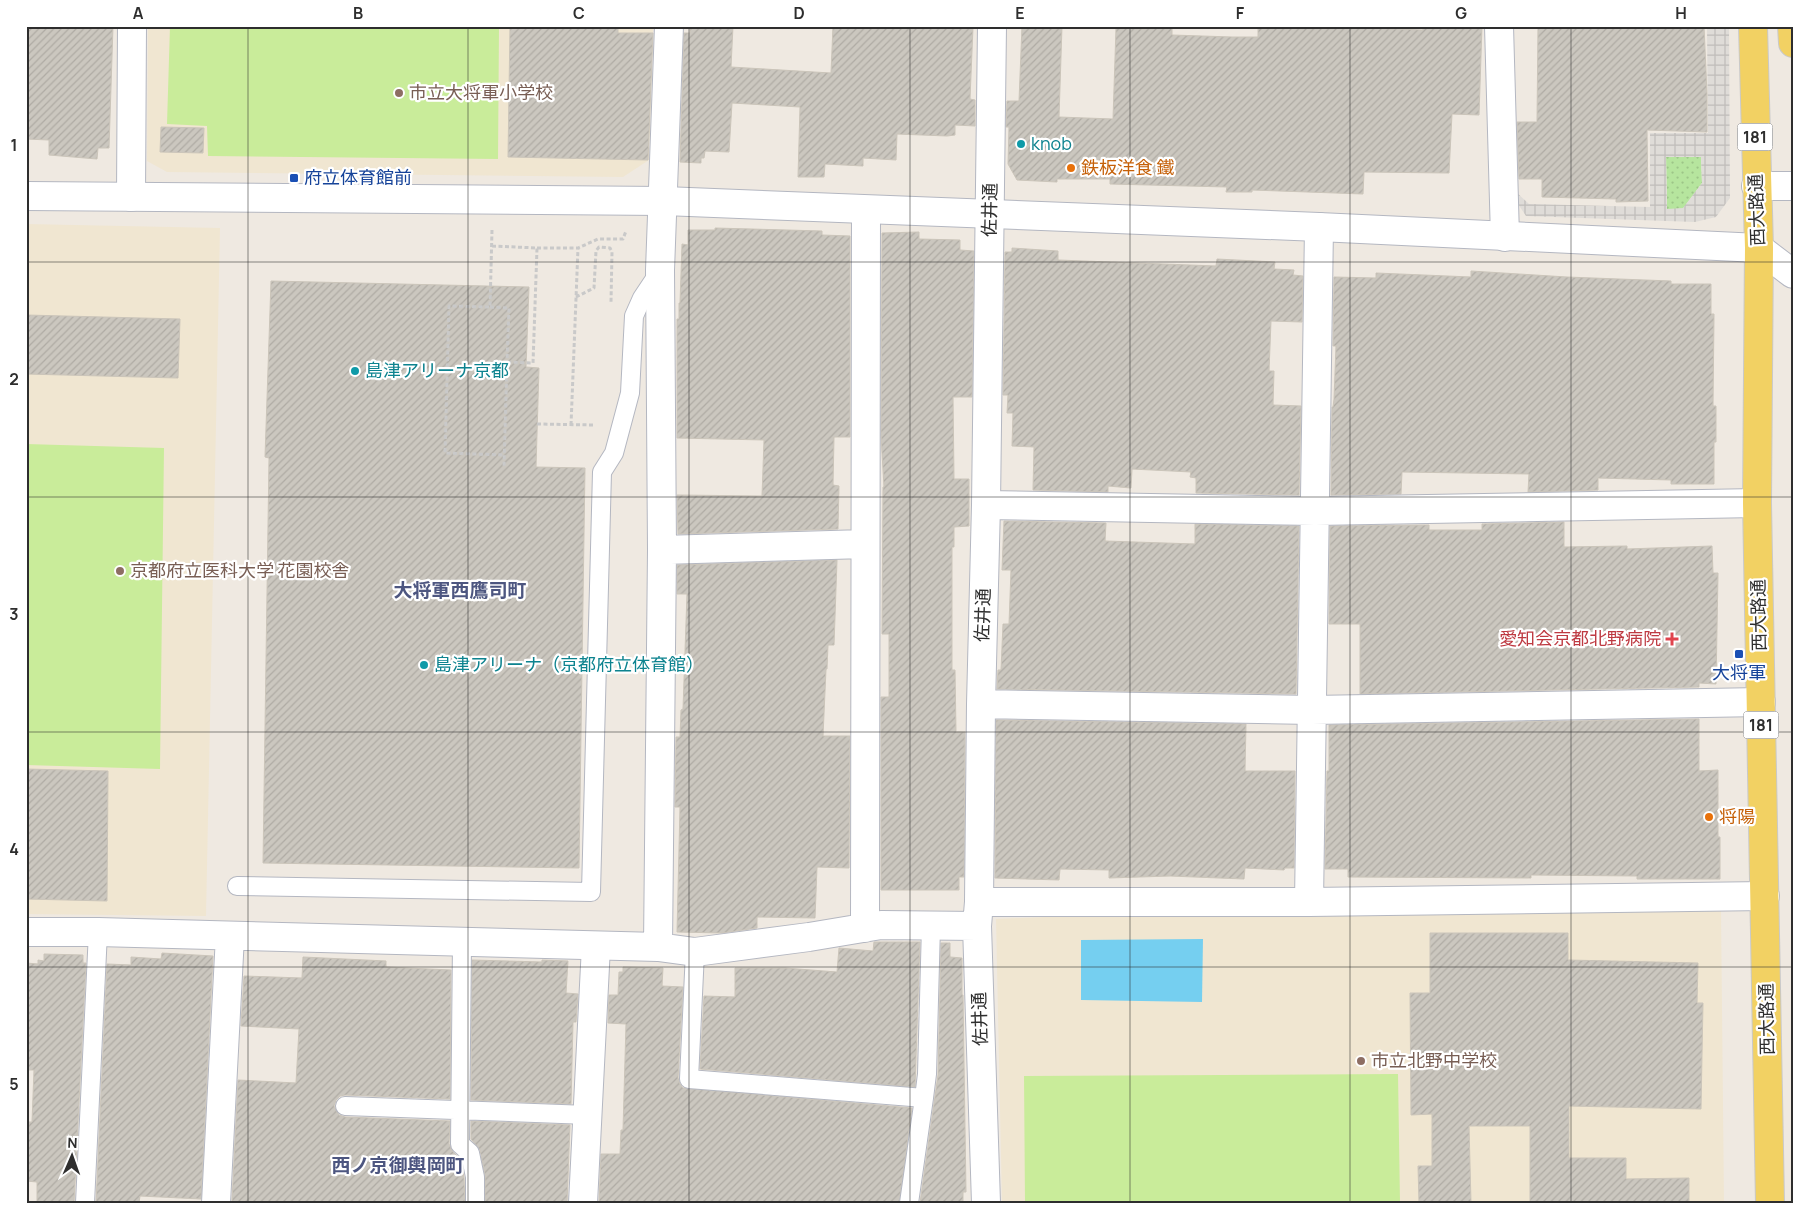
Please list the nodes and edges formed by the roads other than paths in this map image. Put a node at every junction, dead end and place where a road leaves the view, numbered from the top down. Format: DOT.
graph roads {
  1 [pos="132,26"];
  2 [pos="669,26"];
  3 [pos="992,26"];
  4 [pos="1499,26"];
  5 [pos="1753,26"];
  6 [pos="1792,26"];
  7 [pos="1793,43"];
  8 [pos="1756,186"];
  9 [pos="1793,186"];
  10 [pos="26,196"];
  11 [pos="131,197"];
  12 [pos="664,201"];
  13 [pos="866,210"];
  14 [pos="989,215"];
  15 [pos="1319,228"];
  16 [pos="1505,237"];
  17 [pos="1759,248"];
  18 [pos="660,270"];
  19 [pos="1793,274"];
  20 [pos="1757,502"];
  21 [pos="986,505"];
  22 [pos="1315,511"];
  23 [pos="865,544"];
  24 [pos="662,550"];
  25 [pos="1761,702"];
  26 [pos="981,704"];
  27 [pos="1312,710"];
  28 [pos="238,886"];
  29 [pos="1765,896"];
  30 [pos="1309,902"];
  31 [pos="978,914"];
  32 [pos="932,926"];
  33 [pos="865,928"];
  34 [pos="26,932"];
  35 [pos="98,932"];
  36 [pos="230,936"];
  37 [pos="462,942"];
  38 [pos="596,946"];
  39 [pos="658,947"];
  40 [pos="695,952"];
  41 [pos="924,1098"];
  42 [pos="345,1106"];
  43 [pos="461,1110"];
  44 [pos="588,1115"];
  45 [pos="476,1201"];
  46 [pos="86,1203"];
  47 [pos="216,1203"];
  48 [pos="583,1203"];
  49 [pos="909,1203"];
  50 [pos="986,1203"];
  51 [pos="1770,1203"];
  1 -- 11 [label="street"];
  2 -- 12 [label="street"];
  3 -- 14 [label="street, 佐井通"];
  4 -- 16 [label="street"];
  5 -- 8 [label="main road, 西大路通 / 181"];
  6 -- 7 [label="main road"];
  8 -- 9 [label="street"];
  8 -- 17 [label="main road, 西大路通 / 181"];
  10 -- 11 [label="street"];
  11 -- 12 [label="street"];
  12 -- 13 [label="street"];
  12 -- 18 [label="street"];
  13 -- 14 [label="street"];
  13 -- 23 [label="street"];
  14 -- 15 [label="street"];
  14 -- 21 [label="street, 佐井通"];
  15 -- 16 [label="street"];
  15 -- 22 [label="street"];
  16 -- 17 [label="street"];
  17 -- 19 [label="street"];
  17 -- 20 [label="main road, 西大路通 / 181"];
  18 -- 24 [label="street"];
  18 -- 28 [label="lane"];
  20 -- 22 [label="street"];
  20 -- 25 [label="main road, 西大路通 / 181"];
  21 -- 22 [label="street"];
  21 -- 26 [label="street, 佐井通"];
  22 -- 27 [label="street"];
  23 -- 24 [label="street"];
  23 -- 33 [label="street"];
  24 -- 39 [label="street"];
  25 -- 27 [label="street"];
  25 -- 29 [label="main road, 西大路通 / 181"];
  26 -- 27 [label="street"];
  26 -- 31 [label="street, 佐井通"];
  27 -- 30 [label="street"];
  29 -- 30 [label="street"];
  29 -- 51 [label="main road, 西大路通 / 181"];
  30 -- 31 [label="street"];
  31 -- 32 [label="street"];
  31 -- 50 [label="street, 佐井通"];
  32 -- 33 [label="street"];
  32 -- 41 [label="lane"];
  33 -- 40 [label="street"];
  34 -- 35 [label="street"];
  35 -- 36 [label="street"];
  35 -- 46 [label="lane"];
  36 -- 37 [label="street"];
  36 -- 47 [label="street"];
  37 -- 38 [label="street"];
  37 -- 43 [label="lane"];
  38 -- 39 [label="street"];
  38 -- 44 [label="street"];
  39 -- 40 [label="street"];
  40 -- 41 [label="lane"];
  41 -- 49 [label="lane"];
  42 -- 43 [label="lane"];
  43 -- 44 [label="lane"];
  43 -- 45 [label="lane"];
  44 -- 48 [label="street"];
}
